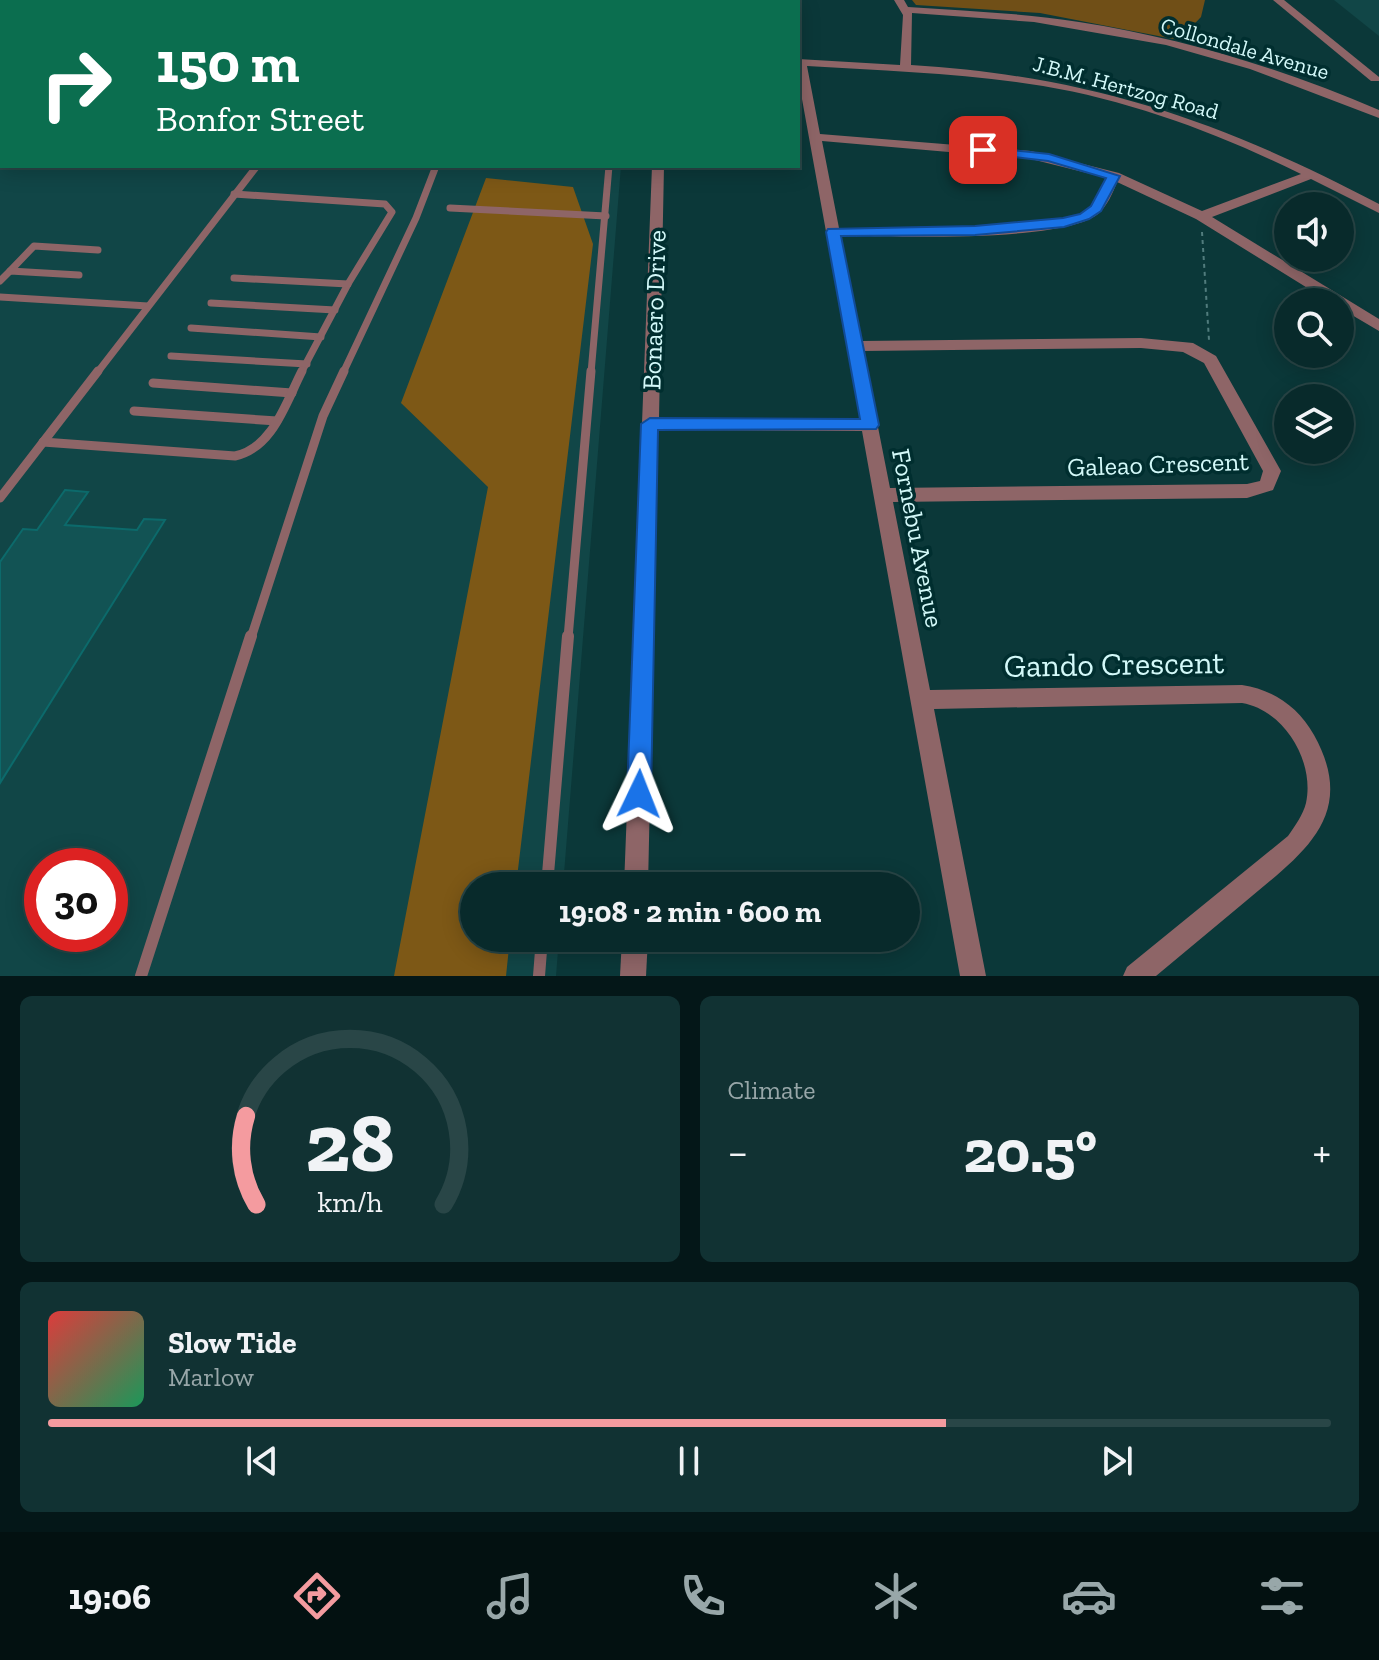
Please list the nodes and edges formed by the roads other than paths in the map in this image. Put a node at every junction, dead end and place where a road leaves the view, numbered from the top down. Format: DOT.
graph roads {
  1 [pos="899,0"];
  2 [pos="1278,0"];
  3 [pos="907,10"];
  4 [pos="800,62"];
  5 [pos="800,67"];
  6 [pos="905,70"];
  7 [pos="1374,79"];
  8 [pos="1355,89"];
  9 [pos="1342,97"];
  10 [pos="1379,114"];
  11 [pos="815,137"];
  12 [pos="255,168"];
  13 [pos="435,168"];
  14 [pos="609,168"];
  15 [pos="658,168"];
  16 [pos="1314,174"];
  17 [pos="1114,176"];
  18 [pos="234,194"];
  19 [pos="1377,206"];
  20 [pos="450,208"];
  21 [pos="606,216"];
  22 [pos="1201,216"];
  23 [pos="833,232"];
  24 [pos="98,250"];
  25 [pos="10,271"];
  26 [pos="79,275"];
  27 [pos="234,278"];
  28 [pos="0,281"];
  29 [pos="348,284"];
  30 [pos="0,297"];
  31 [pos="211,303"];
  32 [pos="148,306"];
  33 [pos="335,310"];
  34 [pos="1379,326"];
  35 [pos="191,328"];
  36 [pos="321,337"];
  37 [pos="854,346"];
  38 [pos="171,356"];
  39 [pos="307,364"];
  40 [pos="153,383"];
  41 [pos="292,393"];
  42 [pos="134,411"];
  43 [pos="277,421"];
  44 [pos="650,424"];
  45 [pos="870,425"];
  46 [pos="43,442"];
  47 [pos="883,495"];
  48 [pos="0,498"];
  49 [pos="923,700"];
  50 [pos="548,872"];
  51 [pos="636,872"];
  52 [pos="541,952"];
  53 [pos="634,952"];
  54 [pos="141,976"];
  55 [pos="539,976"];
  56 [pos="633,976"];
  57 [pos="973,976"];
  58 [pos="1136,976"];
  1 -- 3 [label="street"];
  2 -- 7 [label="street"];
  3 -- 6 [label="street"];
  3 -- 9 [label="street, Collondale Avenue"];
  4 -- 6 [label="street, J.B.M. Hertzog Road"];
  5 -- 11 [label="street, Fornebu Avenue"];
  6 -- 16 [label="street, J.B.M. Hertzog Road"];
  8 -- 9 [label="street"];
  9 -- 10 [label="street, Collondale Avenue"];
  11 -- 17 [label="street"];
  11 -- 23 [label="street, Fornebu Avenue"];
  12 -- 18 [label="lane"];
  13 -- 54 [label="lane"];
  14 -- 21 [label="lane"];
  15 -- 44 [label="street, Bonaero Drive"];
  16 -- 19 [label="street, J.B.M. Hertzog Road"];
  16 -- 22 [label="street"];
  17 -- 22 [label="street"];
  17 -- 23 [label="street"];
  18 -- 29 [label="lane"];
  18 -- 32 [label="lane"];
  20 -- 21 [label="lane"];
  21 -- 50 [label="lane"];
  22 -- 34 [label="street"];
  23 -- 37 [label="street, Fornebu Avenue"];
  24 -- 25 [label="lane"];
  25 -- 26 [label="lane"];
  25 -- 28 [label="lane"];
  27 -- 29 [label="lane"];
  29 -- 33 [label="lane"];
  30 -- 32 [label="lane"];
  31 -- 33 [label="lane"];
  32 -- 46 [label="lane"];
  33 -- 36 [label="lane"];
  35 -- 36 [label="lane"];
  36 -- 39 [label="lane"];
  37 -- 45 [label="street, Fornebu Avenue"];
  37 -- 47 [label="street, Galeao Crescent"];
  38 -- 39 [label="lane"];
  39 -- 41 [label="lane"];
  40 -- 41 [label="lane"];
  41 -- 43 [label="lane"];
  42 -- 43 [label="lane"];
  43 -- 46 [label="lane"];
  44 -- 45 [label="street"];
  44 -- 51 [label="street, Bonaero Drive"];
  45 -- 47 [label="street, Fornebu Avenue"];
  46 -- 48 [label="lane"];
  47 -- 49 [label="street, Fornebu Avenue"];
  49 -- 57 [label="street, Fornebu Avenue"];
  49 -- 58 [label="street, Gando Crescent"];
  52 -- 55 [label="lane"];
  53 -- 56 [label="street"];
}
